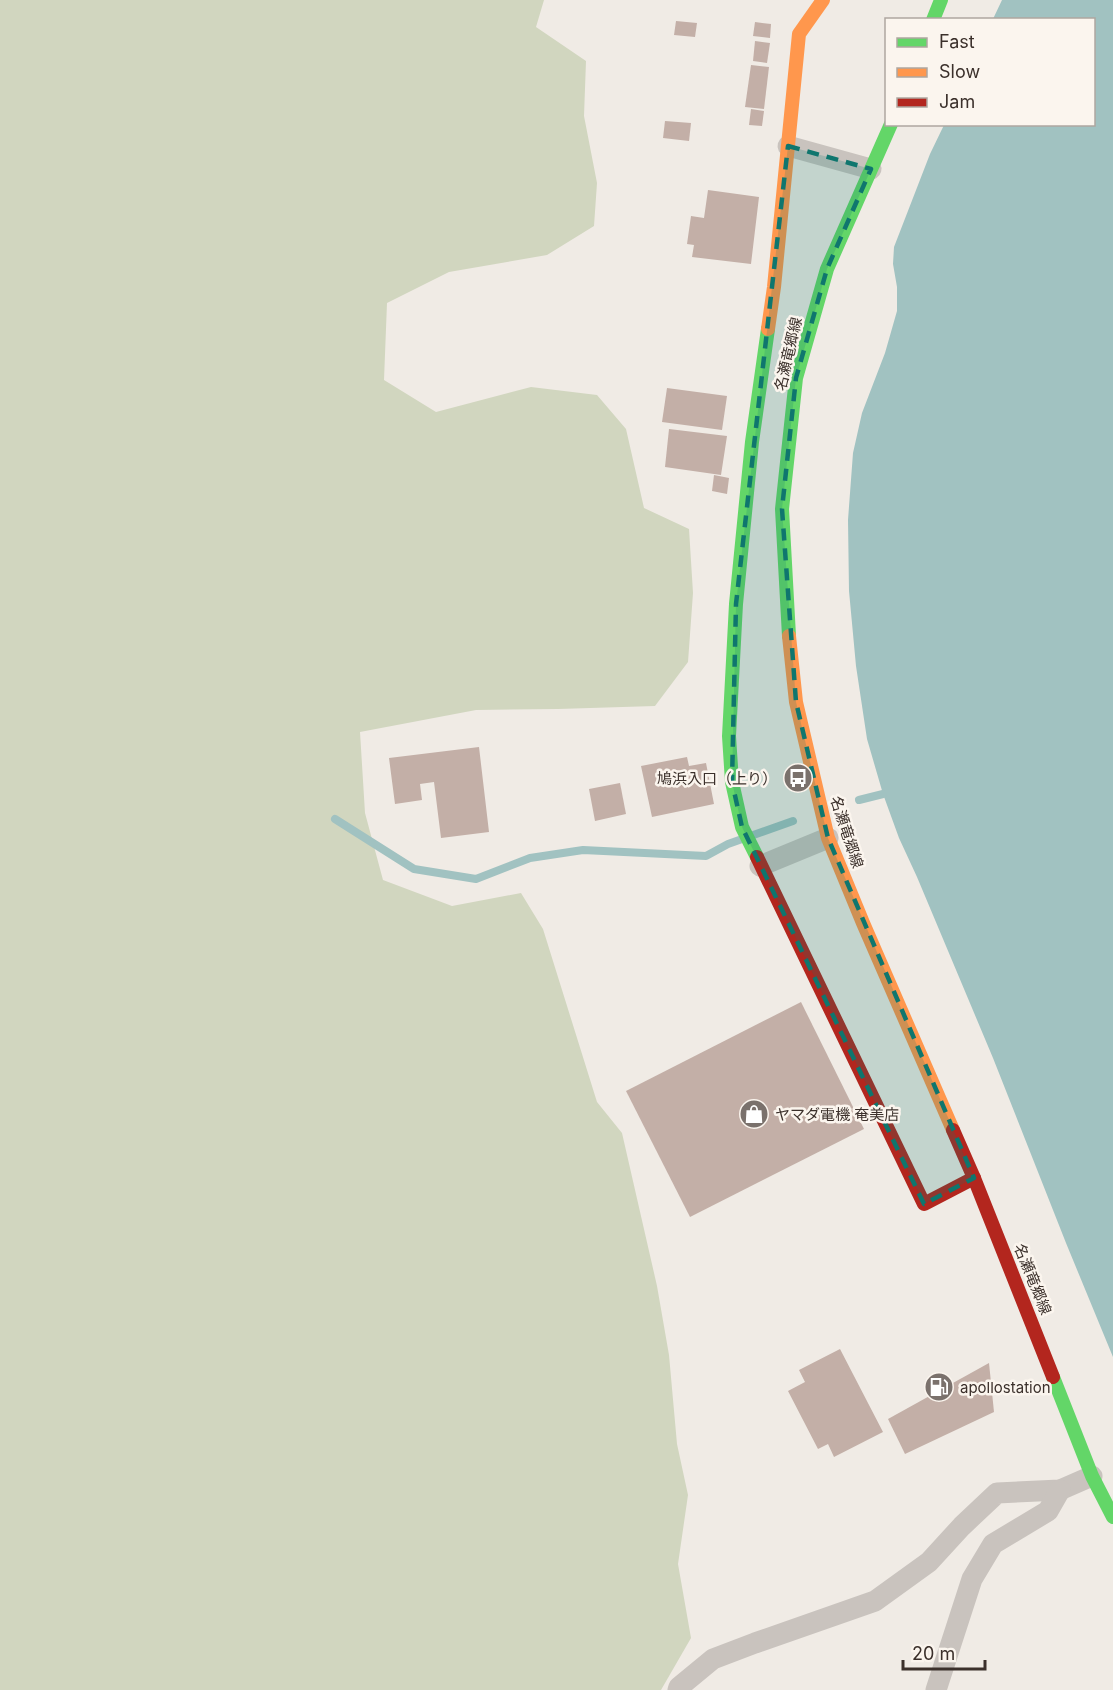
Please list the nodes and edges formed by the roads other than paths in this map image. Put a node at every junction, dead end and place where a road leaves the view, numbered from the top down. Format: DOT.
graph roads {
  1 [pos="823,0"];
  2 [pos="890,126"];
  3 [pos="788,146"];
  4 [pos="871,169"];
  5 [pos="828,838"];
  6 [pos="755,856"];
  7 [pos="974,1178"];
  8 [pos="1092,1476"];
  9 [pos="1060,1490"];
  10 [pos="1113,1517"];
  11 [pos="678,1690"];
  12 [pos="936,1690"];
  1 -- 3 [label="main road"];
  2 -- 4 [label="main road, 名瀬竜郷線"];
  3 -- 4 [label="street"];
  3 -- 6 [label="main road"];
  4 -- 5 [label="main road, 名瀬竜郷線"];
  5 -- 6 [label="street"];
  5 -- 7 [label="main road, 名瀬竜郷線"];
  6 -- 7 [label="main road"];
  7 -- 8 [label="main road, 名瀬竜郷線"];
  8 -- 9 [label="street"];
  8 -- 10 [label="main road, 名瀬竜郷線"];
  9 -- 11 [label="street"];
  9 -- 12 [label="street"];
}
